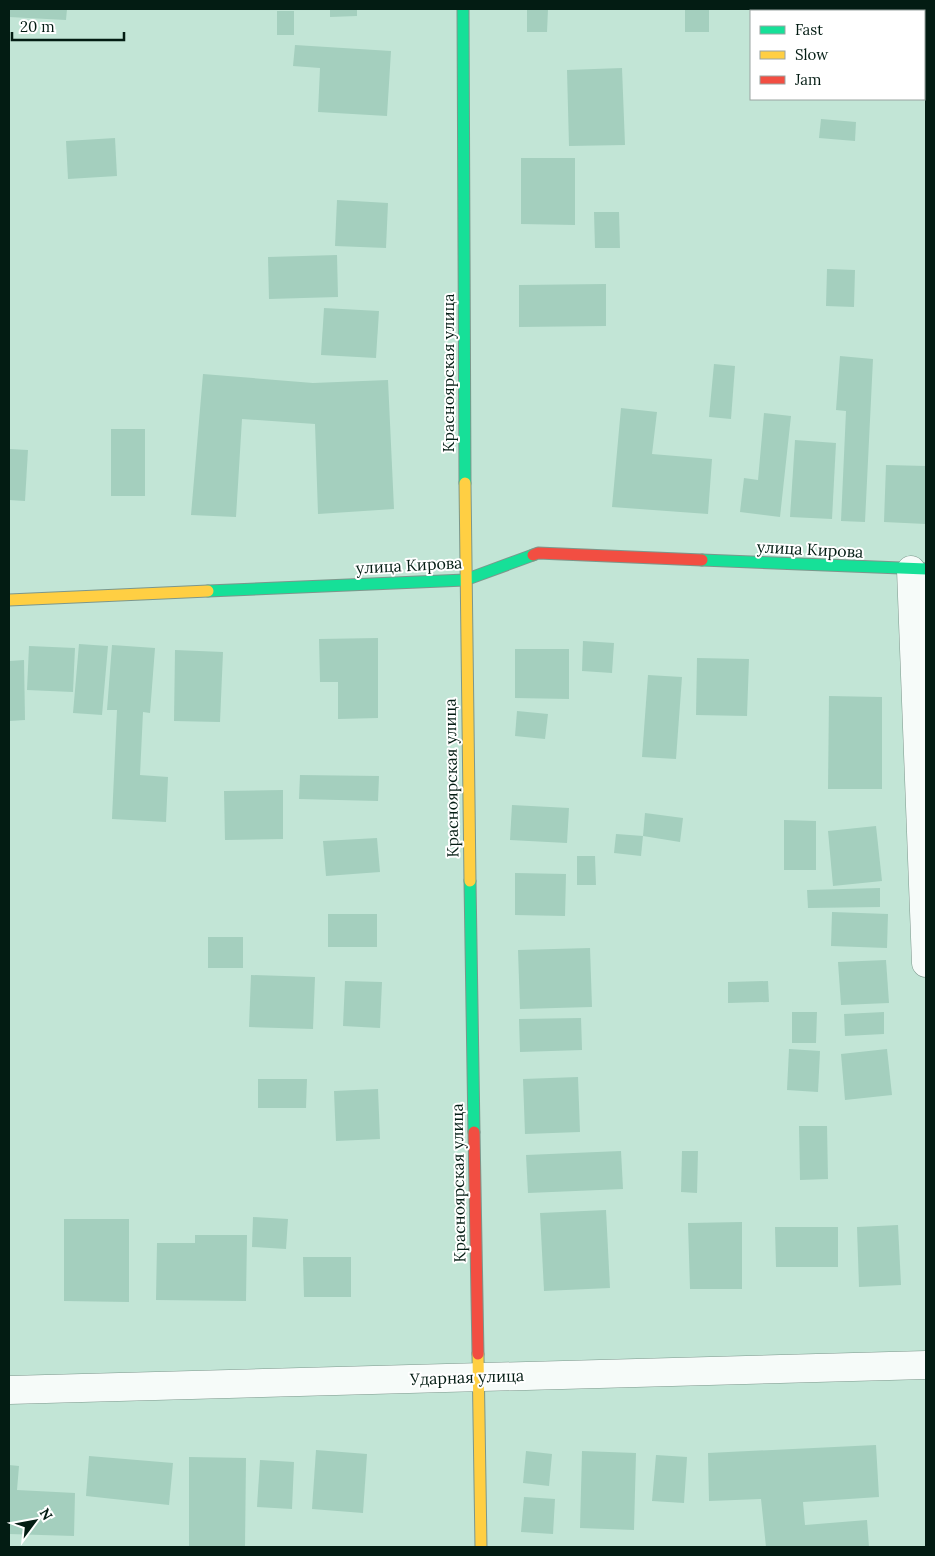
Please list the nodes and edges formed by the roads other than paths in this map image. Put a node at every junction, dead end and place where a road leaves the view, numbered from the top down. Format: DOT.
graph roads {
  1 [pos="463,9"];
  2 [pos="919,569"];
  3 [pos="465,580"];
  4 [pos="9,600"];
  5 [pos="926,964"];
  6 [pos="926,1365"];
  7 [pos="479,1376"];
  8 [pos="9,1390"];
  9 [pos="481,1547"];
  1 -- 3 [label="main road, Красноярская улица"];
  2 -- 3 [label="main road, улица Кирова"];
  2 -- 5 [label="street"];
  3 -- 4 [label="main road, улица Кирова"];
  3 -- 7 [label="main road, Красноярская улица"];
  6 -- 7 [label="street, Ударная улица"];
  7 -- 8 [label="street, Ударная улица"];
  7 -- 9 [label="main road, Красноярская улица"];
}
